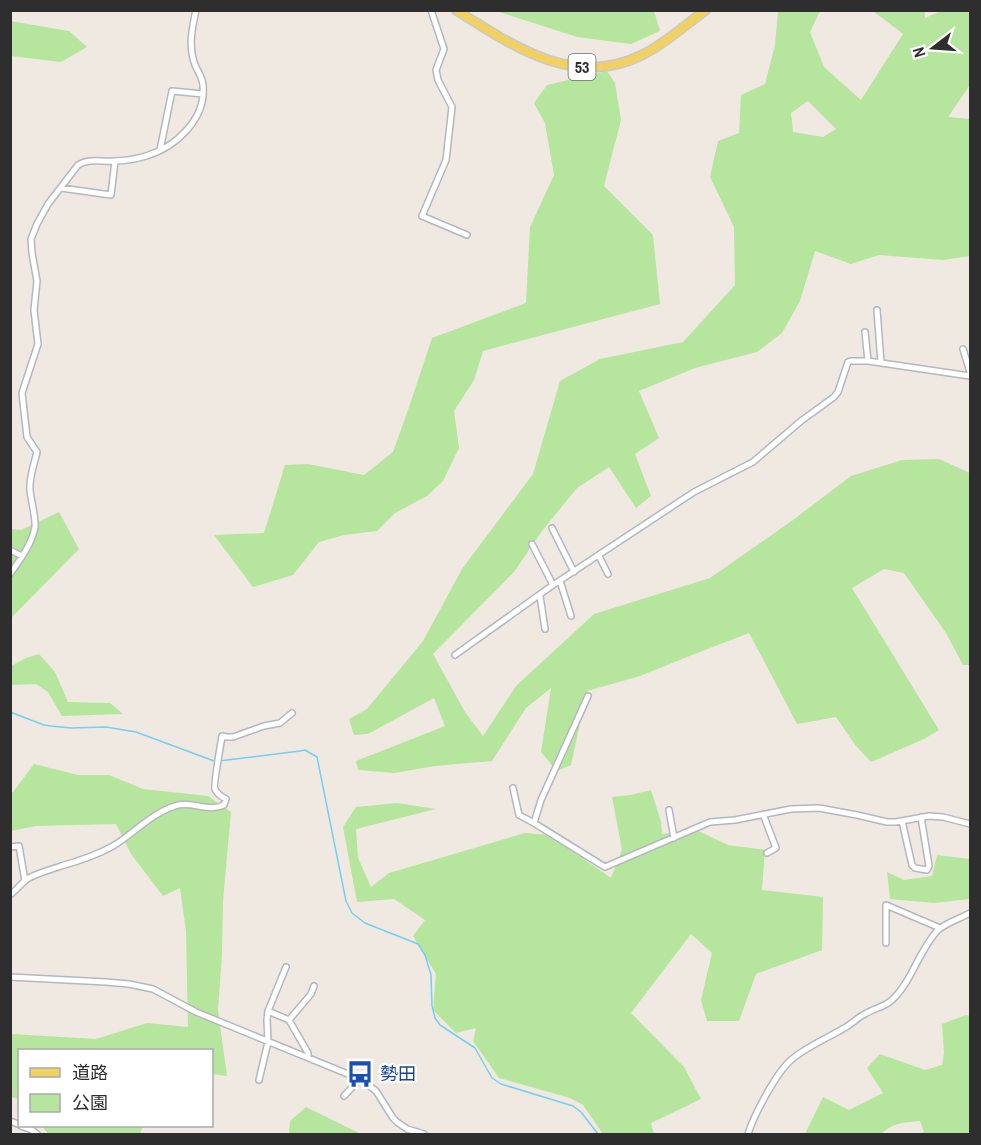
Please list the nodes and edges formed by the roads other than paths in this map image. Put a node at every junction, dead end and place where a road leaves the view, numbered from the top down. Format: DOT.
graph roads {
  1 [pos="196,10"];
  2 [pos="430,10"];
  3 [pos="456,10"];
  4 [pos="706,10"];
  5 [pos="203,94"];
  6 [pos="160,150"];
  7 [pos="116,161"];
  8 [pos="61,188"];
  9 [pos="467,235"];
  10 [pos="877,310"];
  11 [pos="865,332"];
  12 [pos="963,349"];
  13 [pos="868,362"];
  14 [pos="881,363"];
  15 [pos="970,374"];
  16 [pos="552,528"];
  17 [pos="532,544"];
  18 [pos="10,550"];
  19 [pos="22,556"];
  20 [pos="599,556"];
  21 [pos="574,572"];
  22 [pos="10,574"];
  23 [pos="608,574"];
  24 [pos="560,581"];
  25 [pos="553,585"];
  26 [pos="540,596"];
  27 [pos="571,616"];
  28 [pos="545,628"];
  29 [pos="455,656"];
  30 [pos="588,696"];
  31 [pos="292,713"];
  32 [pos="513,788"];
  33 [pos="669,810"];
  34 [pos="763,814"];
  35 [pos="921,817"];
  36 [pos="902,821"];
  37 [pos="534,824"];
  38 [pos="970,824"];
  39 [pos="674,838"];
  40 [pos="10,847"];
  41 [pos="767,853"];
  42 [pos="25,881"];
  43 [pos="10,896"];
  44 [pos="970,913"];
  45 [pos="940,928"];
  46 [pos="886,943"];
  47 [pos="286,968"];
  48 [pos="10,978"];
  49 [pos="314,986"];
  50 [pos="268,1011"];
  51 [pos="289,1020"];
  52 [pos="268,1042"];
  53 [pos="308,1057"];
  54 [pos="360,1079"];
  55 [pos="259,1080"];
  56 [pos="344,1096"];
  57 [pos="13,1122"];
  58 [pos="18,1124"];
  59 [pos="424,1134"];
  60 [pos="748,1134"];
  1 -- 5 [label="street"];
  2 -- 9 [label="street"];
  3 -- 4 [label="main road, 53"];
  5 -- 6 [label="street"];
  5 -- 6 [label="street"];
  6 -- 7 [label="street"];
  7 -- 8 [label="street"];
  7 -- 8 [label="street"];
  8 -- 19 [label="street"];
  10 -- 14 [label="street"];
  11 -- 13 [label="street"];
  12 -- 15 [label="street"];
  13 -- 14 [label="street"];
  13 -- 20 [label="street"];
  14 -- 15 [label="street"];
  16 -- 21 [label="street"];
  17 -- 25 [label="street"];
  18 -- 19 [label="street"];
  19 -- 22 [label="street"];
  20 -- 21 [label="street"];
  20 -- 23 [label="street"];
  21 -- 24 [label="street"];
  24 -- 25 [label="street"];
  24 -- 27 [label="street"];
  25 -- 26 [label="street"];
  26 -- 28 [label="street"];
  26 -- 29 [label="street"];
  30 -- 37 [label="street"];
  31 -- 42 [label="street"];
  32 -- 37 [label="street"];
  33 -- 39 [label="street"];
  34 -- 36 [label="street"];
  34 -- 39 [label="street"];
  34 -- 41 [label="street"];
  35 -- 36 [label="street"];
  35 -- 36 [label="street"];
  35 -- 38 [label="street"];
  37 -- 39 [label="street"];
  40 -- 42 [label="street"];
  42 -- 43 [label="street"];
  44 -- 45 [label="street"];
  45 -- 46 [label="street"];
  45 -- 60 [label="street"];
  47 -- 50 [label="street"];
  48 -- 52 [label="street"];
  49 -- 51 [label="street"];
  50 -- 51 [label="street"];
  50 -- 52 [label="street"];
  51 -- 53 [label="street"];
  52 -- 53 [label="street"];
  52 -- 55 [label="street"];
  53 -- 54 [label="street"];
  54 -- 56 [label="street"];
  54 -- 59 [label="street"];
  57 -- 58 [label="street"];
}
